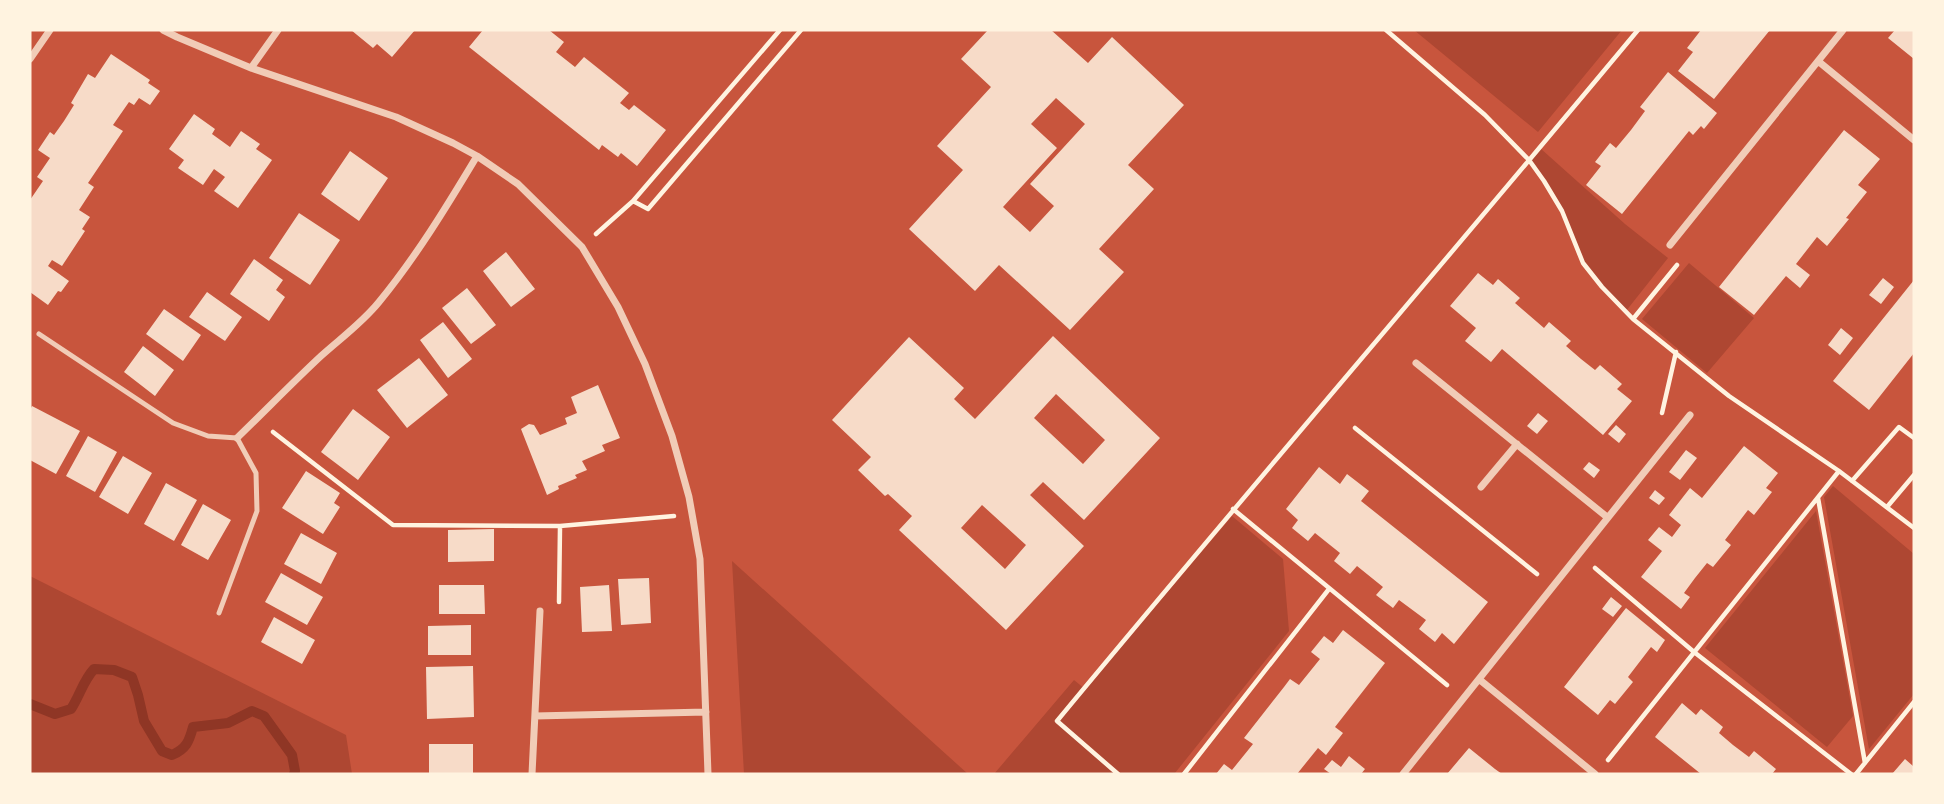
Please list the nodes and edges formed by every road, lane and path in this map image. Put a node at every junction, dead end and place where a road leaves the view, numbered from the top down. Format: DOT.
graph roads {
  1 [pos="50,30"];
  2 [pos="163,30"];
  3 [pos="278,30"];
  4 [pos="780,30"];
  5 [pos="801,30"];
  6 [pos="1386,30"];
  7 [pos="1637,30"];
  8 [pos="1843,30"];
  9 [pos="30,59"];
  10 [pos="1818,61"];
  11 [pos="251,68"];
  12 [pos="1914,140"];
  13 [pos="477,156"];
  14 [pos="1529,160"];
  15 [pos="633,201"];
  16 [pos="1670,245"];
  17 [pos="582,247"];
  18 [pos="1633,319"];
  19 [pos="39,334"];
  20 [pos="1676,352"];
  21 [pos="1416,363"];
  22 [pos="1662,415"];
  23 [pos="1690,415"];
  24 [pos="256,419"];
  25 [pos="1355,428"];
  26 [pos="237,438"];
  27 [pos="1914,438"];
  28 [pos="1517,444"];
  29 [pos="1839,471"];
  30 [pos="1914,475"];
  31 [pos="1852,481"];
  32 [pos="1481,487"];
  33 [pos="1818,497"];
  34 [pos="1887,507"];
  35 [pos="1233,509"];
  36 [pos="692,515"];
  37 [pos="1607,517"];
  38 [pos="560,526"];
  39 [pos="1914,528"];
  40 [pos="1578,554"];
  41 [pos="1553,586"];
  42 [pos="1329,589"];
  43 [pos="540,611"];
  44 [pos="219,614"];
  45 [pos="1695,652"];
  46 [pos="1480,680"];
  47 [pos="1464,699"];
  48 [pos="1914,702"];
  49 [pos="706,712"];
  50 [pos="535,716"];
  51 [pos="1865,763"];
  52 [pos="1604,764"];
  53 [pos="532,774"];
  54 [pos="708,774"];
  55 [pos="1118,774"];
  56 [pos="1184,774"];
  57 [pos="1403,774"];
  58 [pos="1595,774"];
  59 [pos="1853,774"];
  1 -- 9 [label="street"];
  2 -- 11 [label="street"];
  3 -- 11 [label="street"];
  4 -- 15 [label="path"];
  5 -- 15 [label="path"];
  6 -- 14 [label="path"];
  7 -- 14 [label="path"];
  8 -- 10 [label="street"];
  10 -- 12 [label="street"];
  10 -- 16 [label="street"];
  11 -- 13 [label="street"];
  13 -- 17 [label="street"];
  13 -- 24 [label="street"];
  14 -- 18 [label="path"];
  14 -- 35 [label="path"];
  15 -- 17 [label="path"];
  16 -- 18 [label="path"];
  17 -- 36 [label="street"];
  18 -- 20 [label="path"];
  19 -- 26 [label="lane"];
  20 -- 22 [label="path"];
  20 -- 29 [label="path"];
  21 -- 28 [label="street"];
  23 -- 37 [label="street"];
  24 -- 26 [label="street"];
  24 -- 38 [label="path"];
  25 -- 41 [label="path"];
  26 -- 44 [label="lane"];
  27 -- 31 [label="path"];
  28 -- 32 [label="street"];
  28 -- 37 [label="street"];
  29 -- 31 [label="path"];
  29 -- 33 [label="path"];
  30 -- 34 [label="path"];
  31 -- 34 [label="path"];
  33 -- 45 [label="path"];
  33 -- 51 [label="path"];
  34 -- 39 [label="path"];
  35 -- 42 [label="path"];
  35 -- 55 [label="path"];
  36 -- 38 [label="path"];
  36 -- 49 [label="street"];
  37 -- 40 [label="street"];
  38 -- 43 [label="path"];
  40 -- 41 [label="street"];
  40 -- 45 [label="path"];
  41 -- 46 [label="street"];
  42 -- 47 [label="path"];
  42 -- 56 [label="path"];
  43 -- 50 [label="street"];
  45 -- 52 [label="path"];
  45 -- 59 [label="path"];
  46 -- 47 [label="street"];
  46 -- 58 [label="street"];
  47 -- 57 [label="street"];
  48 -- 51 [label="path"];
  49 -- 50 [label="street"];
  49 -- 54 [label="street"];
  50 -- 53 [label="street"];
  51 -- 59 [label="path"];
}
